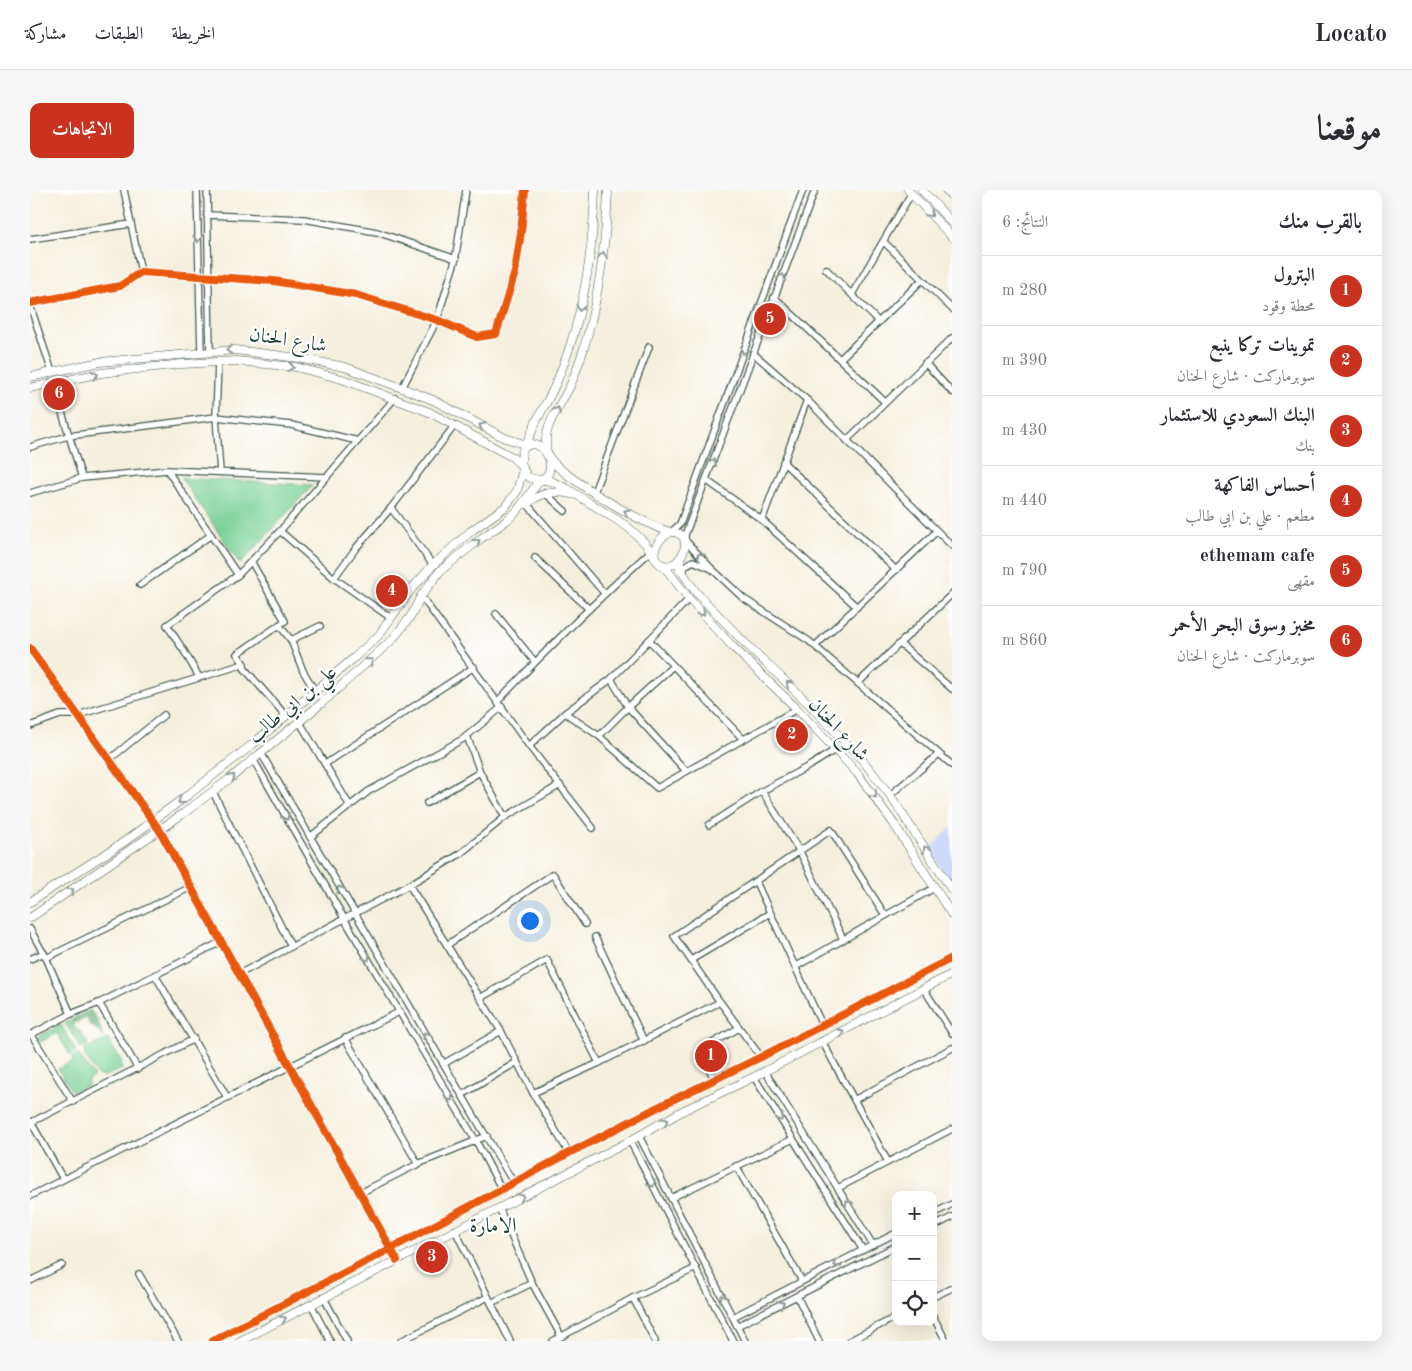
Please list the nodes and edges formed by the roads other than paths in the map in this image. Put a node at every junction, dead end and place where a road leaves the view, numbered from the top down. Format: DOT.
graph roads {
  1 [pos="124,190"];
  2 [pos="197,190"];
  3 [pos="207,190"];
  4 [pos="466,190"];
  5 [pos="525,190"];
  6 [pos="595,190"];
  7 [pos="608,190"];
  8 [pos="803,190"];
  9 [pos="815,190"];
  10 [pos="922,190"];
  11 [pos="946,190"];
  12 [pos="910,192"];
  13 [pos="952,196"];
  14 [pos="207,214"];
  15 [pos="952,223"];
  16 [pos="131,224"];
  17 [pos="945,230"];
  18 [pos="952,237"];
  19 [pos="30,239"];
  20 [pos="884,242"];
  21 [pos="456,259"];
  22 [pos="826,269"];
  23 [pos="141,272"];
  24 [pos="199,276"];
  25 [pos="209,277"];
  26 [pos="922,280"];
  27 [pos="852,294"];
  28 [pos="774,297"];
  29 [pos="30,304"];
  30 [pos="952,309"];
  31 [pos="437,320"];
  32 [pos="879,322"];
  33 [pos="952,338"];
  34 [pos="648,347"];
  35 [pos="201,352"];
  36 [pos="210,352"];
  37 [pos="753,353"];
  38 [pos="840,359"];
  39 [pos="218,362"];
  40 [pos="925,362"];
  41 [pos="52,372"];
  42 [pos="30,377"];
  43 [pos="53,383"];
  44 [pos="30,388"];
  45 [pos="402,388"];
  46 [pos="952,392"];
  47 [pos="395,398"];
  48 [pos="807,400"];
  49 [pos="885,402"];
  50 [pos="216,417"];
  51 [pos="455,425"];
  52 [pos="68,436"];
  53 [pos="847,440"];
  54 [pos="358,441"];
  55 [pos="525,446"];
  56 [pos="30,447"];
  57 [pos="548,456"];
  58 [pos="783,462"];
  59 [pos="521,465"];
  60 [pos="167,470"];
  61 [pos="220,472"];
  62 [pos="327,477"];
  63 [pos="82,478"];
  64 [pos="541,480"];
  65 [pos="706,480"];
  66 [pos="594,492"];
  67 [pos="30,493"];
  68 [pos="546,493"];
  69 [pos="581,498"];
  70 [pos="527,504"];
  71 [pos="392,508"];
  72 [pos="517,511"];
  73 [pos="565,511"];
  74 [pos="762,520"];
  75 [pos="937,530"];
  76 [pos="280,531"];
  77 [pos="671,532"];
  78 [pos="211,535"];
  79 [pos="685,540"];
  80 [pos="952,546"];
  81 [pos="652,552"];
  82 [pos="535,558"];
  83 [pos="680,558"];
  84 [pos="251,561"];
  85 [pos="433,564"];
  86 [pos="659,564"];
  87 [pos="712,569"];
  88 [pos="896,570"];
  89 [pos="683,573"];
  90 [pos="238,575"];
  91 [pos="334,578"];
  92 [pos="140,585"];
  93 [pos="604,594"];
  94 [pos="952,594"];
  95 [pos="421,596"];
  96 [pos="689,599"];
  97 [pos="857,607"];
  98 [pos="589,609"];
  99 [pos="496,614"];
  100 [pos="391,618"];
  101 [pos="279,626"];
  102 [pos="320,626"];
  103 [pos="292,640"];
  104 [pos="649,640"];
  105 [pos="900,644"];
  106 [pos="815,646"];
  107 [pos="30,648"];
  108 [pos="535,662"];
  109 [pos="244,664"];
  110 [pos="673,666"];
  111 [pos="474,667"];
  112 [pos="199,676"];
  113 [pos="611,678"];
  114 [pos="858,683"];
  115 [pos="952,689"];
  116 [pos="315,690"];
  117 [pos="500,704"];
  118 [pos="628,707"];
  119 [pos="797,709"];
  120 [pos="565,713"];
  121 [pos="78,715"];
  122 [pos="164,715"];
  123 [pos="286,716"];
  124 [pos="299,721"];
  125 [pos="30,726"];
  126 [pos="467,736"];
  127 [pos="599,736"];
  128 [pos="743,739"];
  129 [pos="529,746"];
  130 [pos="835,750"];
  131 [pos="261,753"];
  132 [pos="939,754"];
  133 [pos="110,759"];
  134 [pos="253,760"];
  135 [pos="325,764"];
  136 [pos="952,765"];
  137 [pos="686,771"];
  138 [pos="480,772"];
  139 [pos="560,785"];
  140 [pos="762,791"];
  141 [pos="213,792"];
  142 [pos="890,795"];
  143 [pos="427,803"];
  144 [pos="350,806"];
  145 [pos="505,817"];
  146 [pos="154,821"];
  147 [pos="709,825"];
  148 [pos="593,828"];
  149 [pos="160,831"];
  150 [pos="310,837"];
  151 [pos="800,852"];
  152 [pos="756,882"];
  153 [pos="409,885"];
  154 [pos="191,887"];
  155 [pos="934,888"];
  156 [pos="952,890"];
  157 [pos="30,902"];
  158 [pos="770,913"];
  159 [pos="355,914"];
  160 [pos="886,915"];
  161 [pos="952,915"];
  162 [pos="30,918"];
  163 [pos="345,920"];
  164 [pos="585,924"];
  165 [pos="30,928"];
  166 [pos="595,936"];
  167 [pos="842,939"];
  168 [pos="221,942"];
  169 [pos="447,945"];
  170 [pos="290,946"];
  171 [pos="45,956"];
  172 [pos="952,958"];
  173 [pos="30,959"];
  174 [pos="691,960"];
  175 [pos="795,968"];
  176 [pos="239,974"];
  177 [pos="952,974"];
  178 [pos="155,975"];
  179 [pos="924,989"];
  180 [pos="480,998"];
  181 [pos="720,1002"];
  182 [pos="99,1003"];
  183 [pos="399,1012"];
  184 [pos="71,1014"];
  185 [pos="822,1025"];
  186 [pos="739,1028"];
  187 [pos="501,1031"];
  188 [pos="952,1033"];
  189 [pos="31,1035"];
  190 [pos="345,1038"];
  191 [pos="194,1039"];
  192 [pos="644,1041"];
  193 [pos="822,1041"];
  194 [pos="952,1048"];
  195 [pos="760,1057"];
  196 [pos="517,1062"];
  197 [pos="599,1063"];
  198 [pos="443,1064"];
  199 [pos="289,1066"];
  200 [pos="138,1069"];
  201 [pos="765,1071"];
  202 [pos="754,1077"];
  203 [pos="714,1079"];
  204 [pos="533,1093"];
  205 [pos="462,1095"];
  206 [pos="227,1097"];
  207 [pos="854,1100"];
  208 [pos="73,1102"];
  209 [pos="30,1123"];
  210 [pos="952,1129"];
  211 [pos="487,1136"];
  212 [pos="639,1136"];
  213 [pos="793,1139"];
  214 [pos="476,1141"];
  215 [pos="630,1141"];
  216 [pos="569,1152"];
  217 [pos="888,1162"];
  218 [pos="418,1164"];
  219 [pos="736,1166"];
  220 [pos="63,1179"];
  221 [pos="513,1182"];
  222 [pos="501,1188"];
  223 [pos="838,1188"];
  224 [pos="360,1193"];
  225 [pos="30,1196"];
  226 [pos="671,1198"];
  227 [pos="952,1204"];
  228 [pos="499,1208"];
  229 [pos="937,1212"];
  230 [pos="952,1217"];
  231 [pos="937,1224"];
  232 [pos="455,1230"];
  233 [pos="892,1235"];
  234 [pos="873,1245"];
  235 [pos="892,1248"];
  236 [pos="390,1249"];
  237 [pos="863,1250"];
  238 [pos="397,1260"];
  239 [pos="62,1265"];
  240 [pos="696,1268"];
  241 [pos="139,1274"];
  242 [pos="30,1281"];
  243 [pos="802,1281"];
  244 [pos="532,1284"];
  245 [pos="952,1288"];
  246 [pos="937,1295"];
  247 [pos="797,1296"];
  248 [pos="488,1297"];
  249 [pos="324,1298"];
  250 [pos="633,1298"];
  251 [pos="491,1303"];
  252 [pos="311,1304"];
  253 [pos="733,1317"];
  254 [pos="892,1319"];
  255 [pos="937,1324"];
  256 [pos="737,1326"];
  257 [pos="561,1336"];
  258 [pos="251,1338"];
  259 [pos="178,1341"];
  260 [pos="212,1341"];
  261 [pos="240,1341"];
  262 [pos="330,1341"];
  263 [pos="346,1341"];
  264 [pos="401,1341"];
  265 [pos="510,1341"];
  266 [pos="554,1341"];
  267 [pos="655,1341"];
  268 [pos="733,1341"];
  269 [pos="745,1341"];
  270 [pos="819,1341"];
  271 [pos="849,1341"];
  272 [pos="946,1341"];
  1 -- 16 [label="street"];
  2 -- 24 [label="street, one-way"];
  3 -- 14 [label="street"];
  4 -- 21 [label="street"];
  5 -- 31 [label="street"];
  6 -- 55 [label="main road, one-way"];
  57 -- 7 [label="main road, one-way"];
  8 -- 77 [label="street, one-way"];
  28 -- 9 [label="street, one-way"];
  10 -- 15 [label="main road"];
  11 -- 13 [label="main road"];
  12 -- 17 [label="main road, one-way"];
  12 -- 20 [label="street"];
  14 -- 21 [label="street"];
  14 -- 25 [label="street"];
  15 -- 17 [label="main road"];
  16 -- 19 [label="street"];
  16 -- 23 [label="street"];
  17 -- 18 [label="main road"];
  20 -- 26 [label="street"];
  20 -- 27 [label="street"];
  21 -- 31 [label="street"];
  22 -- 27 [label="street"];
  23 -- 24 [label="street"];
  23 -- 29 [label="street"];
  24 -- 25 [label="street"];
  24 -- 35 [label="street"];
  25 -- 31 [label="street"];
  25 -- 36 [label="street"];
  26 -- 30 [label="street"];
  26 -- 32 [label="street"];
  27 -- 32 [label="street"];
  28 -- 37 [label="street"];
  28 -- 38 [label="street"];
  29 -- 41 [label="street"];
  31 -- 45 [label="street"];
  32 -- 38 [label="street"];
  33 -- 40 [label="street"];
  34 -- 66 [label="street"];
  35 -- 36 [label="main road, شارع الحنان"];
  35 -- 41 [label="main road, شارع الحنان"];
  45 -- 36 [label="main road, شارع الحنان, one-way"];
  37 -- 48 [label="street"];
  65 -- 37 [label="street, one-way"];
  38 -- 49 [label="street"];
  43 -- 39 [label="main road, شارع الحنان, one-way"];
  39 -- 47 [label="main road, شارع الحنان, one-way"];
  39 -- 50 [label="street"];
  40 -- 46 [label="street"];
  40 -- 49 [label="street"];
  41 -- 42 [label="main road, شارع الحنان"];
  43 -- 44 [label="main road, شارع الحنان"];
  43 -- 52 [label="street"];
  55 -- 45 [label="main road, شارع الحنان, one-way"];
  47 -- 51 [label="main road, شارع الحنان"];
  47 -- 54 [label="street"];
  48 -- 53 [label="street"];
  48 -- 58 [label="street"];
  49 -- 53 [label="street"];
  50 -- 52 [label="street"];
  50 -- 54 [label="street"];
  50 -- 61 [label="street"];
  51 -- 59 [label="main road, شارع الحنان"];
  51 -- 71 [label="street"];
  52 -- 56 [label="street"];
  52 -- 63 [label="street"];
  53 -- 75 [label="street"];
  54 -- 62 [label="street"];
  55 -- 57 [label="main road"];
  55 -- 59 [label="main road"];
  57 -- 64 [label="main road"];
  57 -- 66 [label="main road"];
  58 -- 74 [label="street"];
  58 -- 88 [label="street"];
  59 -- 64 [label="main road"];
  59 -- 85 [label="main road, علي بن ابي طالب"];
  60 -- 61 [label="street"];
  60 -- 63 [label="street"];
  60 -- 78 [label="street"];
  61 -- 62 [label="street"];
  62 -- 76 [label="street"];
  63 -- 67 [label="street"];
  64 -- 69 [label="main road"];
  64 -- 72 [label="main road, علي بن ابي طالب"];
  65 -- 74 [label="street"];
  65 -- 79 [label="street"];
  77 -- 66 [label="main road, one-way"];
  68 -- 69 [label="main road"];
  68 -- 70 [label="main road"];
  68 -- 73 [label="street"];
  69 -- 81 [label="main road"];
  70 -- 72 [label="main road"];
  70 -- 93 [label="street"];
  71 -- 85 [label="street"];
  71 -- 91 [label="street"];
  95 -- 72 [label="main road, علي بن ابي طالب, one-way"];
  74 -- 97 [label="street"];
  75 -- 80 [label="street"];
  75 -- 88 [label="street"];
  76 -- 84 [label="street"];
  76 -- 91 [label="street"];
  77 -- 79 [label="main road"];
  77 -- 81 [label="main road"];
  78 -- 90 [label="street"];
  78 -- 92 [label="street"];
  79 -- 83 [label="main road"];
  87 -- 79 [label="street, one-way"];
  81 -- 86 [label="main road"];
  81 -- 93 [label="street"];
  82 -- 98 [label="street"];
  83 -- 86 [label="main road"];
  83 -- 89 [label="main road, شارع الحنان"];
  84 -- 90 [label="street"];
  84 -- 101 [label="street"];
  85 -- 100 [label="main road, علي بن ابي طالب"];
  86 -- 96 [label="main road, شارع الحنان"];
  87 -- 89 [label="street"];
  87 -- 106 [label="street"];
  88 -- 97 [label="street"];
  142 -- 89 [label="main road, شارع الحنان, one-way"];
  90 -- 112 [label="street"];
  91 -- 100 [label="street"];
  93 -- 98 [label="street"];
  94 -- 105 [label="street"];
  95 -- 111 [label="street"];
  124 -- 95 [label="main road, علي بن ابي طالب, one-way"];
  96 -- 104 [label="street"];
  96 -- 119 [label="main road, شارع الحنان, one-way"];
  97 -- 106 [label="street"];
  98 -- 108 [label="street"];
  99 -- 108 [label="street"];
  100 -- 116 [label="main road, علي بن ابي طالب"];
  101 -- 103 [label="street"];
  101 -- 109 [label="street"];
  102 -- 103 [label="street"];
  103 -- 116 [label="street"];
  104 -- 110 [label="street"];
  104 -- 113 [label="street"];
  105 -- 114 [label="street"];
  105 -- 115 [label="street"];
  106 -- 114 [label="street"];
  107 -- 121 [label="street"];
  108 -- 117 [label="street"];
  109 -- 112 [label="street"];
  109 -- 123 [label="street"];
  110 -- 118 [label="street"];
  110 -- 128 [label="street"];
  111 -- 117 [label="street"];
  111 -- 135 [label="street"];
  112 -- 121 [label="street"];
  113 -- 118 [label="street"];
  113 -- 120 [label="street"];
  114 -- 132 [label="street"];
  116 -- 123 [label="main road, علي بن ابي طالب"];
  117 -- 126 [label="street"];
  117 -- 129 [label="street"];
  118 -- 127 [label="street"];
  118 -- 137 [label="street"];
  119 -- 128 [label="street"];
  119 -- 130 [label="main road, شارع الحنان"];
  120 -- 127 [label="street"];
  120 -- 129 [label="street"];
  121 -- 125 [label="street"];
  121 -- 133 [label="street"];
  122 -- 133 [label="street"];
  123 -- 146 [label="main road, علي بن ابي طالب, one-way"];
  124 -- 131 [label="main road, علي بن ابي طالب"];
  124 -- 135 [label="street"];
  126 -- 138 [label="street"];
  126 -- 144 [label="street"];
  127 -- 137 [label="street"];
  128 -- 137 [label="street"];
  129 -- 139 [label="street"];
  130 -- 140 [label="street"];
  130 -- 155 [label="main road, شارع الحنان, one-way"];
  131 -- 134 [label="main road, علي بن ابي طالب"];
  131 -- 150 [label="street"];
  132 -- 136 [label="street"];
  132 -- 142 [label="street"];
  133 -- 146 [label="street"];
  141 -- 134 [label="main road, علي بن ابي طالب, one-way"];
  134 -- 163 [label="street, one-way"];
  135 -- 144 [label="street"];
  138 -- 143 [label="street"];
  138 -- 145 [label="street"];
  139 -- 145 [label="street"];
  139 -- 148 [label="street"];
  140 -- 147 [label="street"];
  140 -- 151 [label="street"];
  141 -- 149 [label="main road, علي بن ابي طالب"];
  141 -- 170 [label="street"];
  156 -- 142 [label="main road, شارع الحنان, one-way"];
  144 -- 150 [label="street"];
  145 -- 153 [label="street"];
  146 -- 149 [label="street"];
  146 -- 157 [label="main road, علي بن ابي طالب"];
  149 -- 154 [label="street"];
  162 -- 149 [label="main road, علي بن ابي طالب, one-way"];
  159 -- 150 [label="street, one-way"];
  151 -- 152 [label="street"];
  151 -- 160 [label="street"];
  151 -- 167 [label="street"];
  152 -- 158 [label="street"];
  152 -- 174 [label="street"];
  153 -- 159 [label="street"];
  153 -- 169 [label="street"];
  154 -- 168 [label="street"];
  154 -- 171 [label="street"];
  155 -- 160 [label="street"];
  155 -- 161 [label="main road, شارع الحنان"];
  158 -- 174 [label="street"];
  158 -- 175 [label="street"];
  159 -- 163 [label="street"];
  198 -- 159 [label="street, one-way"];
  160 -- 167 [label="street"];
  163 -- 170 [label="street"];
  163 -- 183 [label="street, one-way"];
  164 -- 169 [label="street"];
  165 -- 171 [label="street"];
  166 -- 192 [label="street"];
  167 -- 175 [label="street"];
  168 -- 176 [label="street"];
  168 -- 178 [label="street"];
  169 -- 180 [label="street"];
  170 -- 176 [label="street"];
  171 -- 173 [label="street"];
  171 -- 184 [label="street"];
  172 -- 185 [label="main road"];
  174 -- 181 [label="street"];
  175 -- 185 [label="street"];
  176 -- 199 [label="street"];
  177 -- 179 [label="main road"];
  178 -- 182 [label="street"];
  178 -- 191 [label="street"];
  179 -- 188 [label="street"];
  193 -- 179 [label="main road, one-way"];
  180 -- 187 [label="street"];
  180 -- 197 [label="street"];
  181 -- 186 [label="street"];
  181 -- 192 [label="street"];
  182 -- 184 [label="street"];
  182 -- 200 [label="street"];
  183 -- 190 [label="street"];
  183 -- 214 [label="street, one-way"];
  184 -- 189 [label="street"];
  185 -- 195 [label="main road"];
  186 -- 195 [label="street"];
  186 -- 203 [label="street"];
  187 -- 196 [label="street"];
  187 -- 198 [label="street"];
  189 -- 208 [label="street"];
  190 -- 199 [label="street"];
  190 -- 218 [label="street"];
  191 -- 200 [label="street"];
  191 -- 206 [label="street"];
  192 -- 197 [label="street"];
  193 -- 201 [label="main road"];
  193 -- 207 [label="street"];
  194 -- 207 [label="street"];
  195 -- 203 [label="main road"];
  196 -- 204 [label="street"];
  196 -- 205 [label="street"];
  197 -- 204 [label="street"];
  198 -- 205 [label="street"];
  199 -- 206 [label="street"];
  199 -- 224 [label="street"];
  200 -- 208 [label="street"];
  201 -- 202 [label="main road"];
  201 -- 223 [label="street"];
  212 -- 202 [label="main road, one-way"];
  202 -- 213 [label="street, one-way"];
  203 -- 216 [label="main road"];
  204 -- 216 [label="street"];
  205 -- 211 [label="street"];
  206 -- 220 [label="street"];
  207 -- 217 [label="street"];
  208 -- 209 [label="street"];
  209 -- 220 [label="street"];
  210 -- 217 [label="street"];
  211 -- 214 [label="street"];
  211 -- 221 [label="street"];
  212 -- 215 [label="main road"];
  212 -- 226 [label="street"];
  213 -- 219 [label="street"];
  213 -- 237 [label="street"];
  214 -- 218 [label="street"];
  214 -- 222 [label="street"];
  228 -- 215 [label="main road, one-way"];
  215 -- 240 [label="street, one-way"];
  216 -- 221 [label="main road"];
  217 -- 223 [label="street"];
  218 -- 224 [label="street"];
  219 -- 226 [label="street"];
  219 -- 243 [label="street"];
  220 -- 225 [label="street"];
  221 -- 222 [label="main road"];
  222 -- 236 [label="main road"];
  234 -- 223 [label="street, one-way"];
  224 -- 236 [label="street"];
  253 -- 226 [label="street, one-way"];
  227 -- 229 [label="street"];
  228 -- 232 [label="main road"];
  228 -- 244 [label="street"];
  230 -- 231 [label="street"];
  232 -- 238 [label="main road"];
  232 -- 248 [label="street"];
  233 -- 234 [label="street"];
  234 -- 237 [label="street"];
  235 -- 247 [label="street"];
  236 -- 238 [label="street"];
  236 -- 260 [label="main road"];
  237 -- 243 [label="street, one-way"];
  238 -- 249 [label="main road"];
  239 -- 242 [label="street"];
  240 -- 250 [label="street"];
  240 -- 268 [label="street"];
  241 -- 259 [label="street"];
  243 -- 253 [label="street"];
  244 -- 251 [label="street"];
  244 -- 257 [label="street"];
  245 -- 246 [label="street"];
  256 -- 247 [label="street, one-way"];
  247 -- 270 [label="street"];
  248 -- 251 [label="street"];
  248 -- 264 [label="street"];
  249 -- 252 [label="main road"];
  249 -- 263 [label="street"];
  250 -- 257 [label="street"];
  250 -- 267 [label="street"];
  251 -- 265 [label="street"];
  258 -- 252 [label="main road, one-way"];
  252 -- 262 [label="street"];
  253 -- 256 [label="street"];
  254 -- 271 [label="street"];
  255 -- 272 [label="street"];
  256 -- 269 [label="street"];
  257 -- 266 [label="street"];
  258 -- 261 [label="main road"];
}
